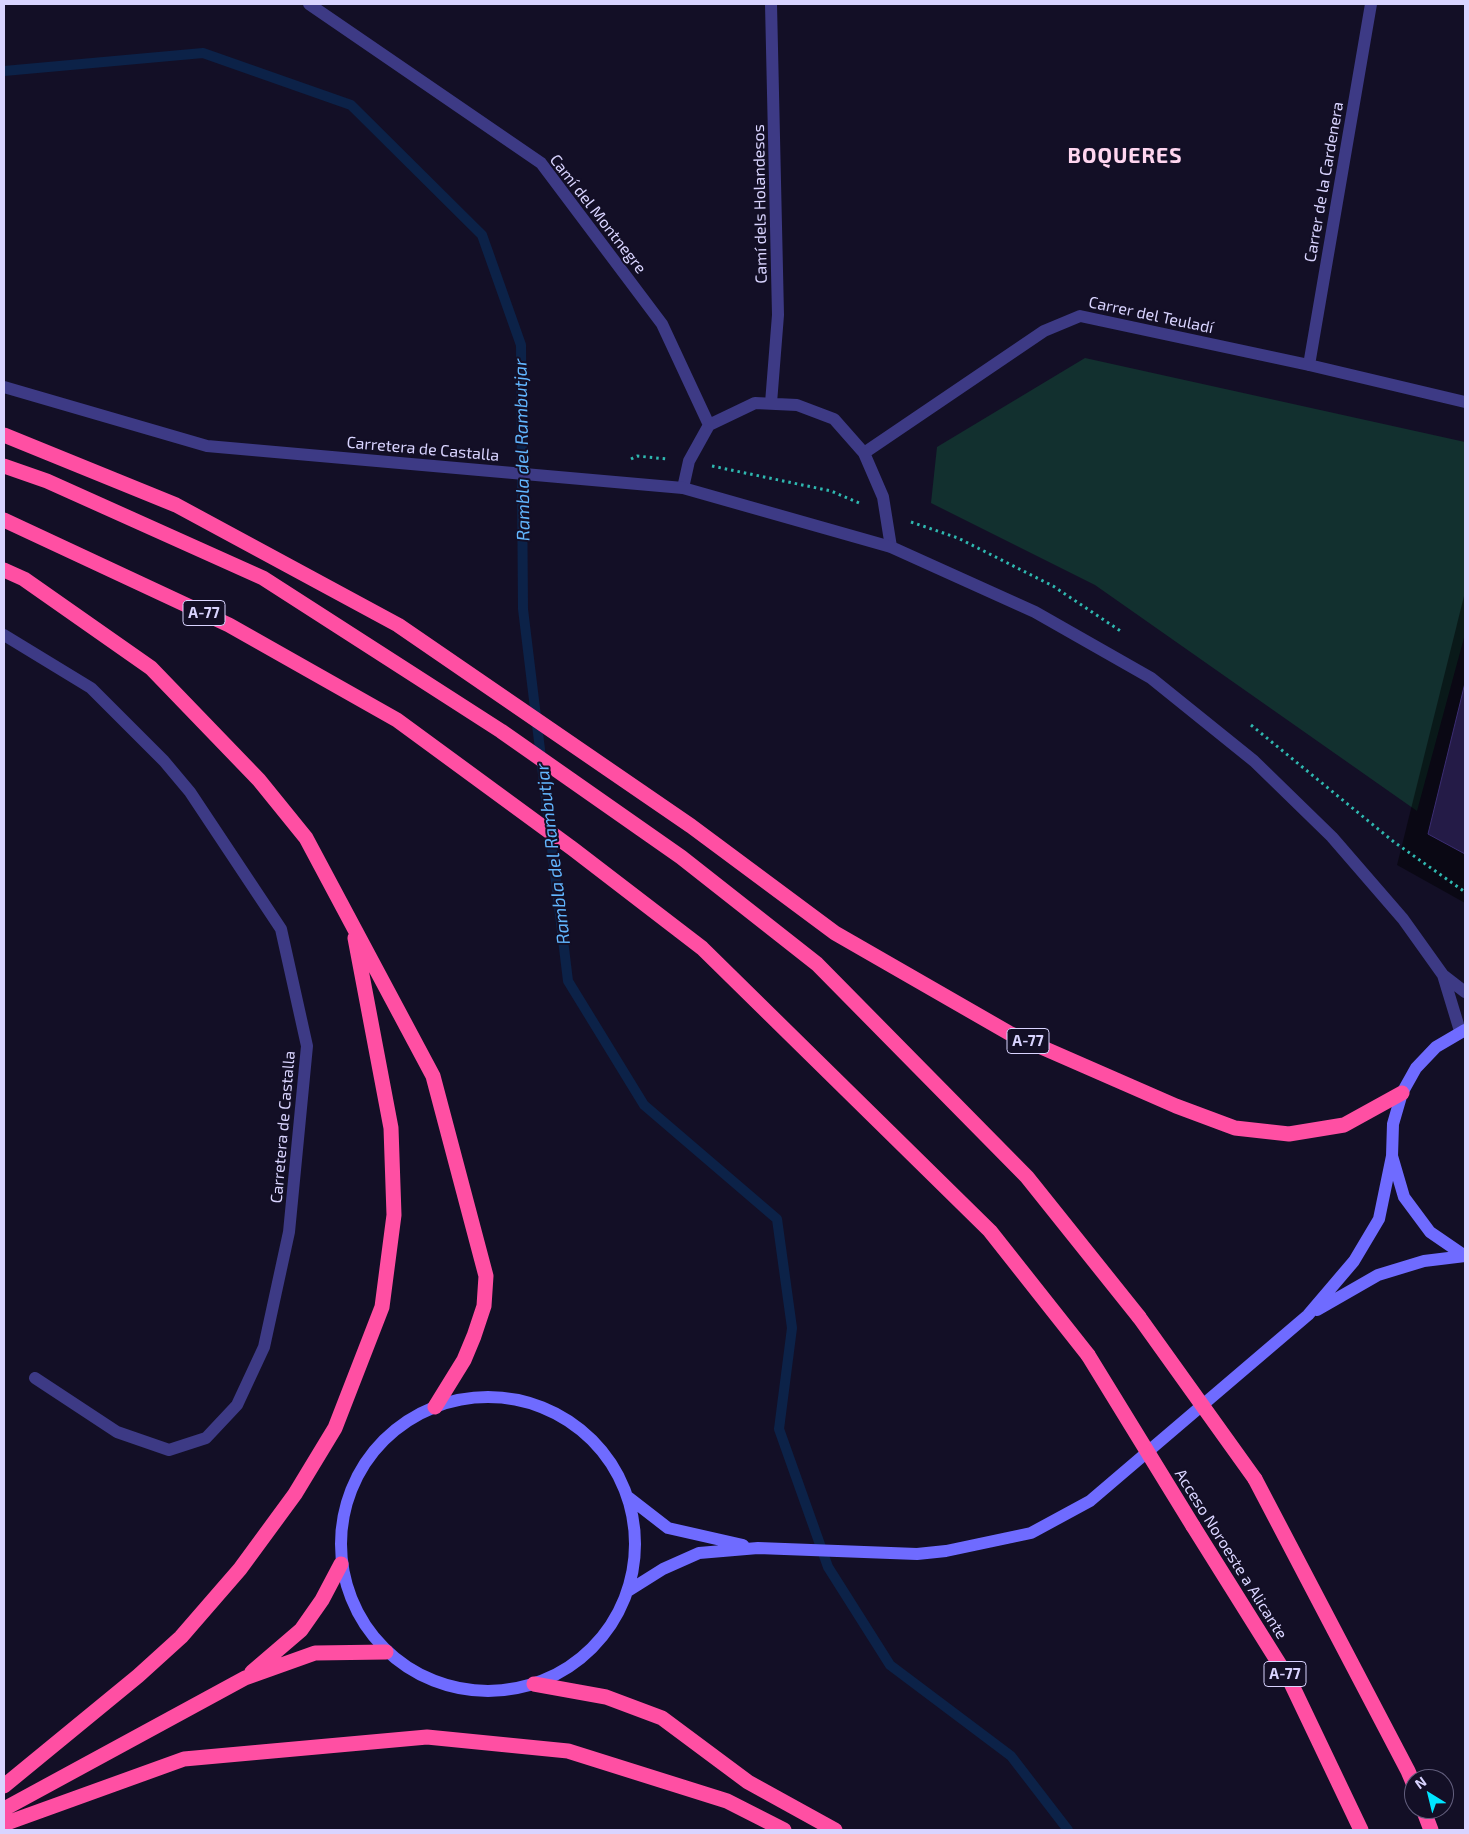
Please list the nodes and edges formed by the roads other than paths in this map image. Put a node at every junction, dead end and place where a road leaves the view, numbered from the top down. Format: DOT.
graph roads {
  1 [pos="309,4"];
  2 [pos="771,4"];
  3 [pos="1371,4"];
  4 [pos="1309,365"];
  5 [pos="4,387"];
  6 [pos="1465,402"];
  7 [pos="771,404"];
  8 [pos="709,425"];
  9 [pos="4,435"];
  10 [pos="864,453"];
  11 [pos="4,466"];
  12 [pos="683,488"];
  13 [pos="4,520"];
  14 [pos="891,547"];
  15 [pos="4,570"];
  16 [pos="4,635"];
  17 [pos="352,922"];
  18 [pos="1443,975"];
  19 [pos="1465,992"];
  20 [pos="1463,1030"];
  21 [pos="1402,1093"];
  22 [pos="1392,1156"];
  23 [pos="1465,1256"];
  24 [pos="1308,1315"];
  25 [pos="35,1378"];
  26 [pos="435,1407"];
  27 [pos="628,1497"];
  28 [pos="758,1548"];
  29 [pos="341,1564"];
  30 [pos="628,1591"];
  31 [pos="386,1652"];
  32 [pos="245,1678"];
  33 [pos="534,1684"];
  34 [pos="1407,1769"];
  35 [pos="4,1786"];
  36 [pos="4,1809"];
  37 [pos="4,1824"];
  38 [pos="784,1830"];
  39 [pos="835,1830"];
  40 [pos="1361,1830"];
  1 -- 8 [label="street, Camí del Montnegre"];
  2 -- 7 [label="street, Camí dels Holandesos"];
  3 -- 4 [label="street, Carrer de la Cardenera"];
  4 -- 6 [label="street, Carrer del Teuladí"];
  4 -- 10 [label="street, Carrer del Teuladí"];
  5 -- 12 [label="street, Carretera de Castalla"];
  7 -- 8 [label="street"];
  7 -- 10 [label="street"];
  8 -- 12 [label="street"];
  9 -- 21 [label="highway, A-77"];
  10 -- 14 [label="street"];
  11 -- 34 [label="highway, bridge"];
  12 -- 14 [label="street, Carretera de Castalla"];
  13 -- 40 [label="highway, Acceso Noroeste a Alicante / A-77, bridge"];
  14 -- 18 [label="street, Carretera de Castalla"];
  15 -- 17 [label="highway"];
  16 -- 25 [label="street, Carretera de Castalla"];
  17 -- 26 [label="highway"];
  17 -- 35 [label="highway"];
  18 -- 19 [label="street"];
  18 -- 20 [label="street"];
  20 -- 21 [label="main road"];
  21 -- 22 [label="main road"];
  22 -- 23 [label="main road"];
  22 -- 24 [label="main road"];
  23 -- 24 [label="main road"];
  24 -- 28 [label="main road"];
  26 -- 27 [label="main road"];
  26 -- 29 [label="main road"];
  27 -- 28 [label="main road"];
  27 -- 30 [label="main road"];
  28 -- 30 [label="main road"];
  29 -- 31 [label="main road"];
  29 -- 32 [label="highway"];
  30 -- 33 [label="main road"];
  31 -- 32 [label="highway"];
  31 -- 33 [label="main road"];
  32 -- 36 [label="highway"];
  33 -- 39 [label="highway"];
  37 -- 38 [label="highway"];
}
